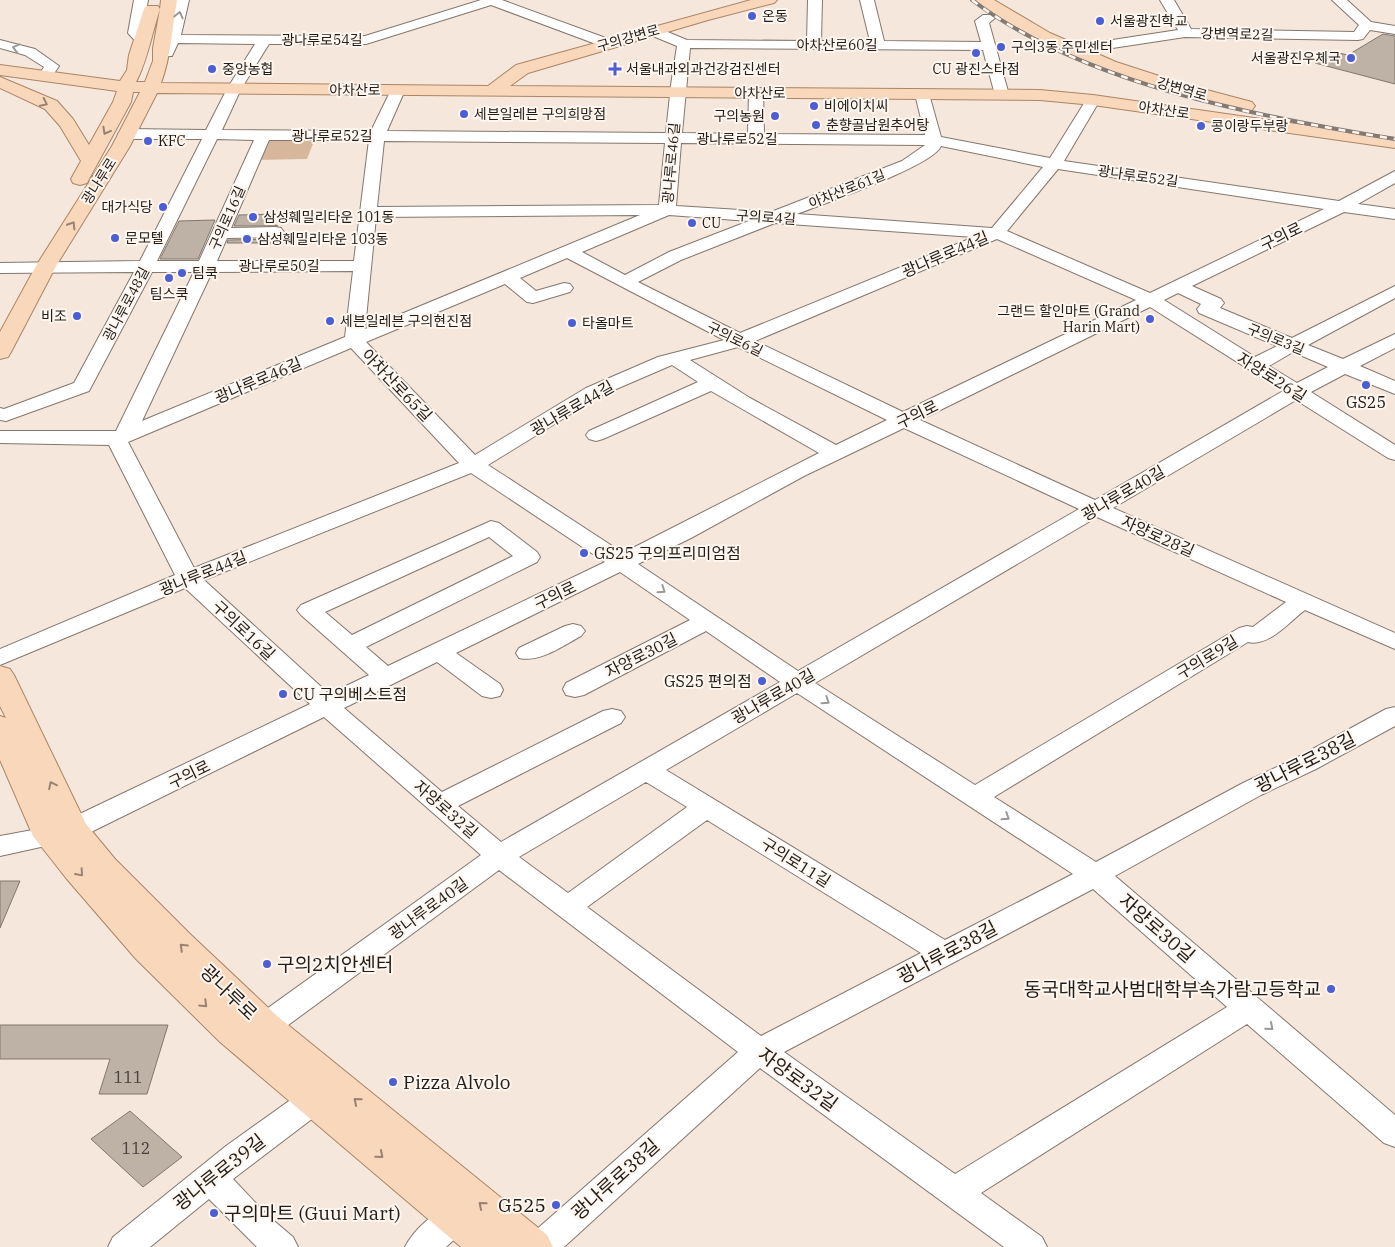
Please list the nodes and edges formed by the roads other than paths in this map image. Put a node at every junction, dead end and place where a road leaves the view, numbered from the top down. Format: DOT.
graph roads {
  1 [pos="141,0"];
  2 [pos="154,0"];
  3 [pos="169,0"];
  4 [pos="182,0"];
  5 [pos="494,0"];
  6 [pos="768,0"];
  7 [pos="815,0"];
  8 [pos="867,0"];
  9 [pos="1167,0"];
  10 [pos="1339,0"];
  11 [pos="976,2"];
  12 [pos="988,18"];
  13 [pos="1367,25"];
  14 [pos="1395,30"];
  15 [pos="653,31"];
  16 [pos="1185,33"];
  17 [pos="264,40"];
  18 [pos="0,44"];
  19 [pos="609,44"];
  20 [pos="685,44"];
  21 [pos="142,45"];
  22 [pos="814,45"];
  23 [pos="878,46"];
  24 [pos="988,46"];
  25 [pos="165,49"];
  26 [pos="1074,50"];
  27 [pos="522,69"];
  28 [pos="0,70"];
  29 [pos="46,75"];
  30 [pos="116,77"];
  31 [pos="0,82"];
  32 [pos="150,88"];
  33 [pos="234,89"];
  34 [pos="405,90"];
  35 [pos="493,90"];
  36 [pos="1162,91"];
  37 [pos="678,93"];
  38 [pos="756,93"];
  39 [pos="922,94"];
  40 [pos="1002,95"];
  41 [pos="1093,100"];
  42 [pos="1120,104"];
  43 [pos="1284,127"];
  44 [pos="1360,129"];
  45 [pos="126,134"];
  46 [pos="1395,134"];
  47 [pos="210,135"];
  48 [pos="263,136"];
  49 [pos="377,136"];
  50 [pos="673,138"];
  51 [pos="756,139"];
  52 [pos="934,140"];
  53 [pos="1395,143"];
  54 [pos="90,160"];
  55 [pos="1054,164"];
  56 [pos="1395,176"];
  57 [pos="1342,206"];
  58 [pos="667,210"];
  59 [pos="369,212"];
  60 [pos="1395,214"];
  61 [pos="776,217"];
  62 [pos="997,233"];
  63 [pos="214,245"];
  64 [pos="567,251"];
  65 [pos="39,266"];
  66 [pos="362,266"];
  67 [pos="0,268"];
  68 [pos="144,268"];
  69 [pos="507,276"];
  70 [pos="624,282"];
  71 [pos="1177,286"];
  72 [pos="564,288"];
  73 [pos="1395,291"];
  74 [pos="1150,298"];
  75 [pos="0,324"];
  76 [pos="354,340"];
  77 [pos="738,341"];
  78 [pos="1394,342"];
  79 [pos="1294,346"];
  80 [pos="0,352"];
  81 [pos="675,359"];
  82 [pos="1255,365"];
  83 [pos="1344,367"];
  84 [pos="712,383"];
  85 [pos="1395,388"];
  86 [pos="1296,392"];
  87 [pos="0,414"];
  88 [pos="905,421"];
  89 [pos="596,435"];
  90 [pos="0,437"];
  91 [pos="120,437"];
  92 [pos="1395,453"];
  93 [pos="836,454"];
  94 [pos="473,465"];
  95 [pos="1097,508"];
  96 [pos="622,563"];
  97 [pos="188,578"];
  98 [pos="1303,600"];
  99 [pos="707,621"];
  100 [pos="573,631"];
  101 [pos="1395,642"];
  102 [pos="350,645"];
  103 [pos="439,652"];
  104 [pos="528,653"];
  105 [pos="0,658"];
  106 [pos="0,674"];
  107 [pos="386,677"];
  108 [pos="797,682"];
  109 [pos="575,689"];
  110 [pos="491,690"];
  111 [pos="328,706"];
  112 [pos="1395,715"];
  113 [pos="612,717"];
  114 [pos="0,726"];
  115 [pos="646,770"];
  116 [pos="974,797"];
  117 [pos="440,804"];
  118 [pos="706,807"];
  119 [pos="61,832"];
  120 [pos="0,846"];
  121 [pos="499,856"];
  122 [pos="1095,874"];
  123 [pos="568,907"];
  124 [pos="945,954"];
  125 [pos="1249,1008"];
  126 [pos="266,1026"];
  127 [pos="759,1051"];
  128 [pos="314,1100"];
  129 [pos="1395,1134"];
  130 [pos="210,1178"];
  131 [pos="954,1192"];
  132 [pos="455,1218"];
  133 [pos="125,1247"];
  134 [pos="281,1247"];
  135 [pos="422,1247"];
  136 [pos="489,1247"];
  137 [pos="533,1247"];
  138 [pos="540,1247"];
  139 [pos="1030,1247"];
  1 -- 21 [label="street"];
  2 -- 21 [label="main road"];
  3 -- 25 [label="main road, 광나루로"];
  25 -- 4 [label="street, one-way"];
  5 -- 17 [label="street, 광나루로54길"];
  5 -- 19 [label="street"];
  6 -- 15 [label="main road, 구의강변로"];
  7 -- 22 [label="street"];
  8 -- 23 [label="street"];
  9 -- 16 [label="street"];
  10 -- 13 [label="street"];
  11 -- 12 [label="main road, 강변역로"];
  11 -- 26 [label="main road, 강변역로"];
  12 -- 24 [label="street"];
  12 -- 36 [label="main road, 강변역로"];
  13 -- 14 [label="street"];
  13 -- 16 [label="street, 강변역로2길"];
  15 -- 19 [label="main road, 구의강변로"];
  15 -- 20 [label="street"];
  16 -- 26 [label="street, 강변역로2길"];
  17 -- 25 [label="street, 광나루로54길"];
  17 -- 33 [label="street"];
  29 -- 18 [label="street, one-way"];
  19 -- 27 [label="main road, 구의강변로"];
  20 -- 22 [label="street, 아차산로60길"];
  20 -- 37 [label="street, 광나루로46길"];
  21 -- 30 [label="main road"];
  22 -- 23 [label="street, 아차산로60길"];
  23 -- 24 [label="street, 아차산로60길"];
  24 -- 40 [label="street"];
  25 -- 32 [label="main road, 광나루로"];
  26 -- 44 [label="main road, 강변역로"];
  27 -- 34 [label="main road"];
  27 -- 35 [label="main road, 구의강변로"];
  28 -- 29 [label="main road"];
  29 -- 30 [label="main road"];
  30 -- 32 [label="main road, 아차산로"];
  30 -- 54 [label="main road, 광나루로, one-way"];
  31 -- 54 [label="main road, one-way"];
  32 -- 33 [label="main road, 아차산로"];
  32 -- 45 [label="main road, 광나루로"];
  33 -- 34 [label="main road, 아차산로"];
  33 -- 47 [label="street, 광나루로48길"];
  34 -- 35 [label="main road, 아차산로"];
  34 -- 49 [label="street, 아차산로65길"];
  35 -- 37 [label="main road, 아차산로"];
  36 -- 42 [label="main road"];
  36 -- 43 [label="main road, 강변역로"];
  37 -- 38 [label="main road, 아차산로"];
  37 -- 50 [label="street, 광나루로46길"];
  38 -- 39 [label="main road, 아차산로"];
  38 -- 51 [label="street"];
  39 -- 40 [label="main road, 아차산로"];
  39 -- 52 [label="street"];
  40 -- 41 [label="main road, 아차산로"];
  41 -- 42 [label="main road, 아차산로"];
  41 -- 55 [label="street, 광나루로44길"];
  42 -- 43 [label="main road, 아차산로"];
  43 -- 44 [label="main road, 아차산로"];
  43 -- 53 [label="main road, 아차산로"];
  44 -- 46 [label="main road, 강변역로"];
  45 -- 47 [label="street, 광나루로52길"];
  65 -- 45 [label="main road, 광나루로, one-way"];
  47 -- 48 [label="street, 광나루로52길"];
  47 -- 68 [label="street, 광나루로48길"];
  48 -- 49 [label="street, 광나루로52길"];
  48 -- 63 [label="street, 구의로16길"];
  49 -- 50 [label="street, 광나루로52길"];
  49 -- 59 [label="street, 아차산로65길"];
  50 -- 51 [label="street, 광나루로52길"];
  50 -- 58 [label="street, 광나루로46길"];
  51 -- 52 [label="street, 광나루로52길"];
  52 -- 55 [label="street, 광나루로52길"];
  52 -- 61 [label="street, 아차산로61길"];
  54 -- 65 [label="main road, 광나루로"];
  55 -- 57 [label="street, 광나루로52길"];
  55 -- 62 [label="street, 광나루로44길"];
  56 -- 57 [label="street, 구의로"];
  57 -- 60 [label="street, 광나루로52길"];
  57 -- 71 [label="street, 구의로"];
  58 -- 59 [label="street, 구의로4길"];
  58 -- 61 [label="street, 구의로4길"];
  58 -- 64 [label="street, 광나루로46길"];
  59 -- 66 [label="street, 아차산로65길"];
  61 -- 62 [label="street, 구의로4길"];
  61 -- 70 [label="street, 아차산로61길"];
  62 -- 74 [label="street, 구의로4길"];
  62 -- 77 [label="street, 광나루로44길"];
  63 -- 63 [label="street"];
  63 -- 66 [label="street, 광나루로50길"];
  63 -- 68 [label="street, 광나루로50길"];
  63 -- 91 [label="street, 구의로16길"];
  64 -- 69 [label="street, 광나루로46길"];
  64 -- 70 [label="street, 구의로6길"];
  65 -- 67 [label="street, 광나루로50길"];
  65 -- 68 [label="street, 광나루로50길"];
  65 -- 75 [label="main road, 광나루로"];
  65 -- 80 [label="main road, 광나루로"];
  66 -- 76 [label="street, 아차산로65길"];
  68 -- 87 [label="street, 광나루로48길"];
  69 -- 72 [label="street"];
  69 -- 76 [label="street, 광나루로46길"];
  70 -- 77 [label="street, 구의로6길"];
  71 -- 74 [label="street, 구의로"];
  71 -- 79 [label="street, 구의로3길"];
  73 -- 79 [label="street"];
  74 -- 82 [label="street, 자양로26길"];
  74 -- 88 [label="street, 구의로"];
  76 -- 91 [label="street, 광나루로46길"];
  76 -- 94 [label="street, 아차산로65길"];
  77 -- 81 [label="street, 광나루로44길"];
  77 -- 88 [label="street, 구의로6길"];
  78 -- 83 [label="street, 광나루로40길"];
  79 -- 82 [label="street"];
  79 -- 83 [label="street, 구의로3길"];
  81 -- 84 [label="street"];
  81 -- 94 [label="street, 광나루로44길"];
  82 -- 86 [label="street, 자양로26길"];
  83 -- 85 [label="street, 구의로3길"];
  83 -- 86 [label="street, 광나루로40길"];
  84 -- 89 [label="street"];
  84 -- 93 [label="street"];
  86 -- 92 [label="street, 자양로26길"];
  86 -- 95 [label="street, 광나루로40길"];
  88 -- 93 [label="street, 구의로"];
  88 -- 95 [label="street, 자양로28길"];
  90 -- 91 [label="street, 광나루로46길"];
  91 -- 97 [label="street, 구의로16길"];
  93 -- 96 [label="street, 구의로"];
  94 -- 96 [label="street, 아차산로65길"];
  94 -- 97 [label="street, 광나루로44길"];
  95 -- 98 [label="street, 자양로28길"];
  95 -- 108 [label="street, 광나루로40길"];
  96 -- 99 [label="street, 자양로30길, one-way"];
  96 -- 103 [label="street, 구의로"];
  97 -- 105 [label="street, 광나루로44길"];
  97 -- 111 [label="street, 구의로16길"];
  98 -- 101 [label="street, 자양로28길"];
  98 -- 116 [label="street, 구의로9길"];
  99 -- 108 [label="street, 자양로30길"];
  99 -- 109 [label="street, 자양로30길"];
  100 -- 104 [label="street"];
  102 -- 102 [label="street"];
  102 -- 107 [label="street"];
  103 -- 107 [label="street, 구의로"];
  103 -- 110 [label="street"];
  119 -- 106 [label="main road, 광나루로, one-way"];
  107 -- 111 [label="street, 구의로"];
  108 -- 115 [label="street, 광나루로40길"];
  108 -- 116 [label="street, 자양로30길, one-way"];
  111 -- 117 [label="street, 자양로32길"];
  111 -- 119 [label="street, 구의로"];
  112 -- 122 [label="street, 광나루로38길"];
  113 -- 117 [label="street"];
  114 -- 119 [label="main road, 광나루로"];
  115 -- 118 [label="street, 구의로11길"];
  115 -- 121 [label="street, 광나루로40길"];
  116 -- 122 [label="street, 자양로30길, one-way"];
  117 -- 121 [label="street, 자양로32길"];
  118 -- 123 [label="street"];
  118 -- 124 [label="street, 구의로11길"];
  119 -- 120 [label="street, 구의로"];
  126 -- 119 [label="main road, 광나루로, one-way"];
  119 -- 128 [label="main road, 광나루로, one-way"];
  121 -- 123 [label="street, 자양로32길"];
  121 -- 126 [label="street, 광나루로40길"];
  122 -- 124 [label="street, 광나루로38길"];
  122 -- 125 [label="street, 자양로30길"];
  123 -- 127 [label="street, 자양로32길"];
  124 -- 127 [label="street, 광나루로38길"];
  125 -- 129 [label="street, 자양로30길, one-way"];
  125 -- 131 [label="street"];
  137 -- 126 [label="main road, 광나루로, one-way"];
  127 -- 131 [label="street, 자양로32길"];
  127 -- 138 [label="street, 광나루로38길"];
  128 -- 130 [label="street, 광나루로39길"];
  128 -- 132 [label="main road, 광나루로, one-way"];
  130 -- 133 [label="street, 광나루로39길"];
  130 -- 134 [label="street"];
  131 -- 139 [label="street, 자양로32길"];
  132 -- 135 [label="street"];
  132 -- 136 [label="main road, 광나루로"];
}
